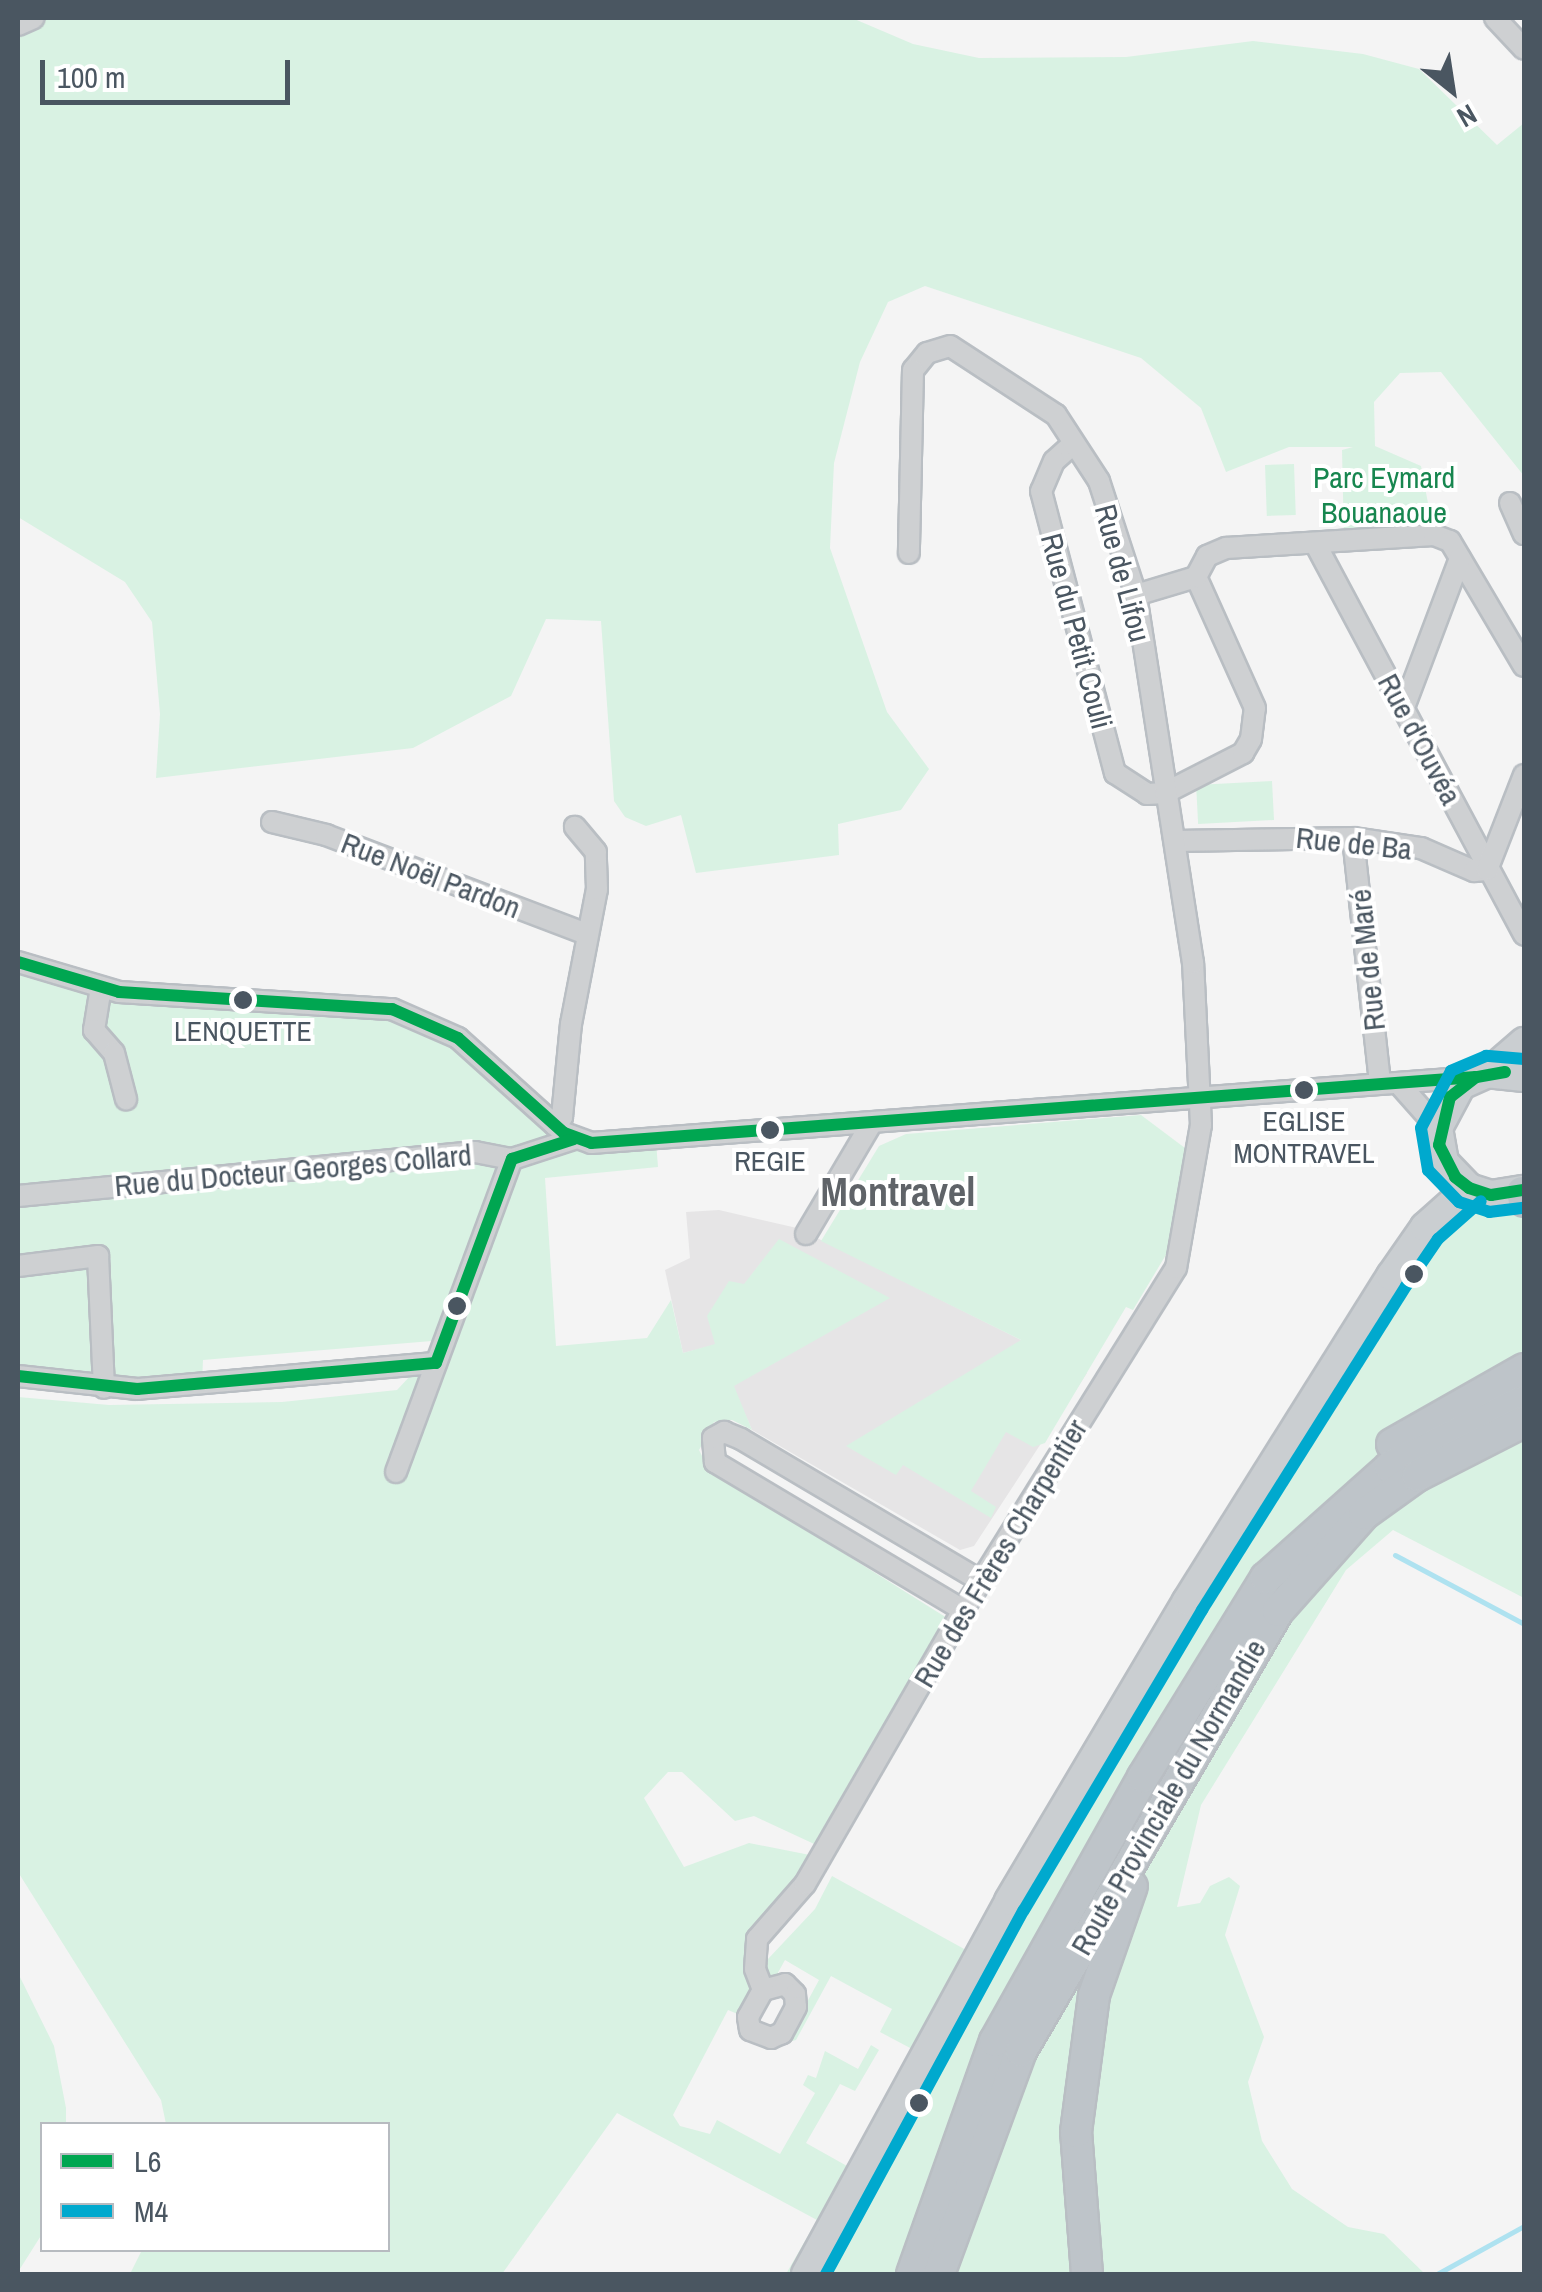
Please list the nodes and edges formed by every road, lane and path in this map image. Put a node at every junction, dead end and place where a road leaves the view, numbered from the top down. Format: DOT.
graph roads {
  1 [pos="34,18"];
  2 [pos="1495,18"];
  3 [pos="18,25"];
  4 [pos="1524,49"];
  5 [pos="1073,444"];
  6 [pos="1510,503"];
  7 [pos="1524,534"];
  8 [pos="1315,542"];
  9 [pos="909,554"];
  10 [pos="1460,558"];
  11 [pos="1196,577"];
  12 [pos="1136,595"];
  13 [pos="1524,666"];
  14 [pos="1403,710"];
  15 [pos="1524,775"];
  16 [pos="1165,793"];
  17 [pos="272,822"];
  18 [pos="575,827"];
  19 [pos="1353,838"];
  20 [pos="1176,841"];
  21 [pos="1487,870"];
  22 [pos="587,934"];
  23 [pos="1524,934"];
  24 [pos="18,962"];
  25 [pos="101,987"];
  26 [pos="1524,1042"];
  27 [pos="1482,1075"];
  28 [pos="1524,1077"];
  29 [pos="1390,1084"];
  30 [pos="1204,1097"];
  31 [pos="126,1099"];
  32 [pos="555,1124"];
  33 [pos="870,1124"];
  34 [pos="1438,1128"];
  35 [pos="574,1139"];
  36 [pos="512,1158"];
  37 [pos="1444,1162"];
  38 [pos="1469,1188"];
  39 [pos="1524,1195"];
  40 [pos="18,1196"];
  41 [pos="1425,1228"];
  42 [pos="806,1234"];
  43 [pos="18,1266"];
  44 [pos="436,1364"];
  45 [pos="1524,1370"];
  46 [pos="18,1376"];
  47 [pos="104,1388"];
  48 [pos="1521,1407"];
  49 [pos="396,1472"];
  50 [pos="1307,1536"];
  51 [pos="980,1581"];
  52 [pos="963,1610"];
  53 [pos="1188,1761"];
  54 [pos="763,1990"];
  55 [pos="806,2274"];
  56 [pos="912,2274"];
  57 [pos="938,2274"];
  58 [pos="1087,2274"];
  1 -- 3 [label="street"];
  2 -- 4 [label="street"];
  5 -- 9 [label="street, Rue de Lifou"];
  5 -- 12 [label="street, Rue de Lifou"];
  5 -- 16 [label="street, Rue du Petit Couli"];
  6 -- 7 [label="street"];
  8 -- 10 [label="street"];
  8 -- 11 [label="street"];
  8 -- 14 [label="street, Rue d'Ouvéa"];
  10 -- 13 [label="street"];
  10 -- 14 [label="street"];
  11 -- 12 [label="street"];
  11 -- 16 [label="street"];
  12 -- 16 [label="street, Rue de Lifou"];
  14 -- 21 [label="street, Rue d'Ouvéa"];
  15 -- 21 [label="street"];
  16 -- 20 [label="street, Rue de Lifou"];
  17 -- 22 [label="street, Rue Noël Pardon"];
  18 -- 22 [label="street"];
  19 -- 20 [label="street, Rue de Ba"];
  19 -- 21 [label="street, Rue de Ba"];
  19 -- 29 [label="street, Rue de Maré"];
  20 -- 30 [label="street, Rue de Lifou"];
  21 -- 23 [label="street, Rue d'Ouvéa"];
  22 -- 32 [label="street"];
  24 -- 25 [label="street"];
  25 -- 31 [label="street"];
  25 -- 32 [label="street"];
  26 -- 27 [label="main road"];
  27 -- 28 [label="main road"];
  27 -- 29 [label="street, Rue du Docteur Georges Collard"];
  27 -- 34 [label="main road"];
  29 -- 30 [label="street, Rue du Docteur Georges Collard"];
  29 -- 34 [label="street"];
  30 -- 33 [label="street, Rue du Docteur Georges Collard"];
  30 -- 51 [label="street, Rue des Frères Charpentier"];
  32 -- 35 [label="street"];
  33 -- 35 [label="street, Rue du Docteur Georges Collard"];
  33 -- 42 [label="street"];
  34 -- 37 [label="main road"];
  35 -- 36 [label="street, Rue du Docteur Georges Collard"];
  36 -- 40 [label="street, Rue du Docteur Georges Collard"];
  36 -- 44 [label="street"];
  37 -- 38 [label="main road"];
  37 -- 41 [label="main road"];
  38 -- 39 [label="main road"];
  38 -- 41 [label="main road"];
  41 -- 55 [label="main road"];
  43 -- 47 [label="street"];
  44 -- 47 [label="street"];
  44 -- 49 [label="street"];
  45 -- 50 [label="highway"];
  46 -- 47 [label="street"];
  48 -- 50 [label="highway, Route Provinciale du Normandie"];
  48 -- 53 [label="highway, Route Provinciale du Normandie"];
  50 -- 56 [label="highway, Route Provinciale du Normandie"];
  51 -- 52 [label="street, Rue des Frères Charpentier"];
  51 -- 52 [label="street"];
  52 -- 54 [label="street, Rue des Frères Charpentier"];
  53 -- 57 [label="highway, Route Provinciale du Normandie"];
  53 -- 58 [label="highway"];
}
